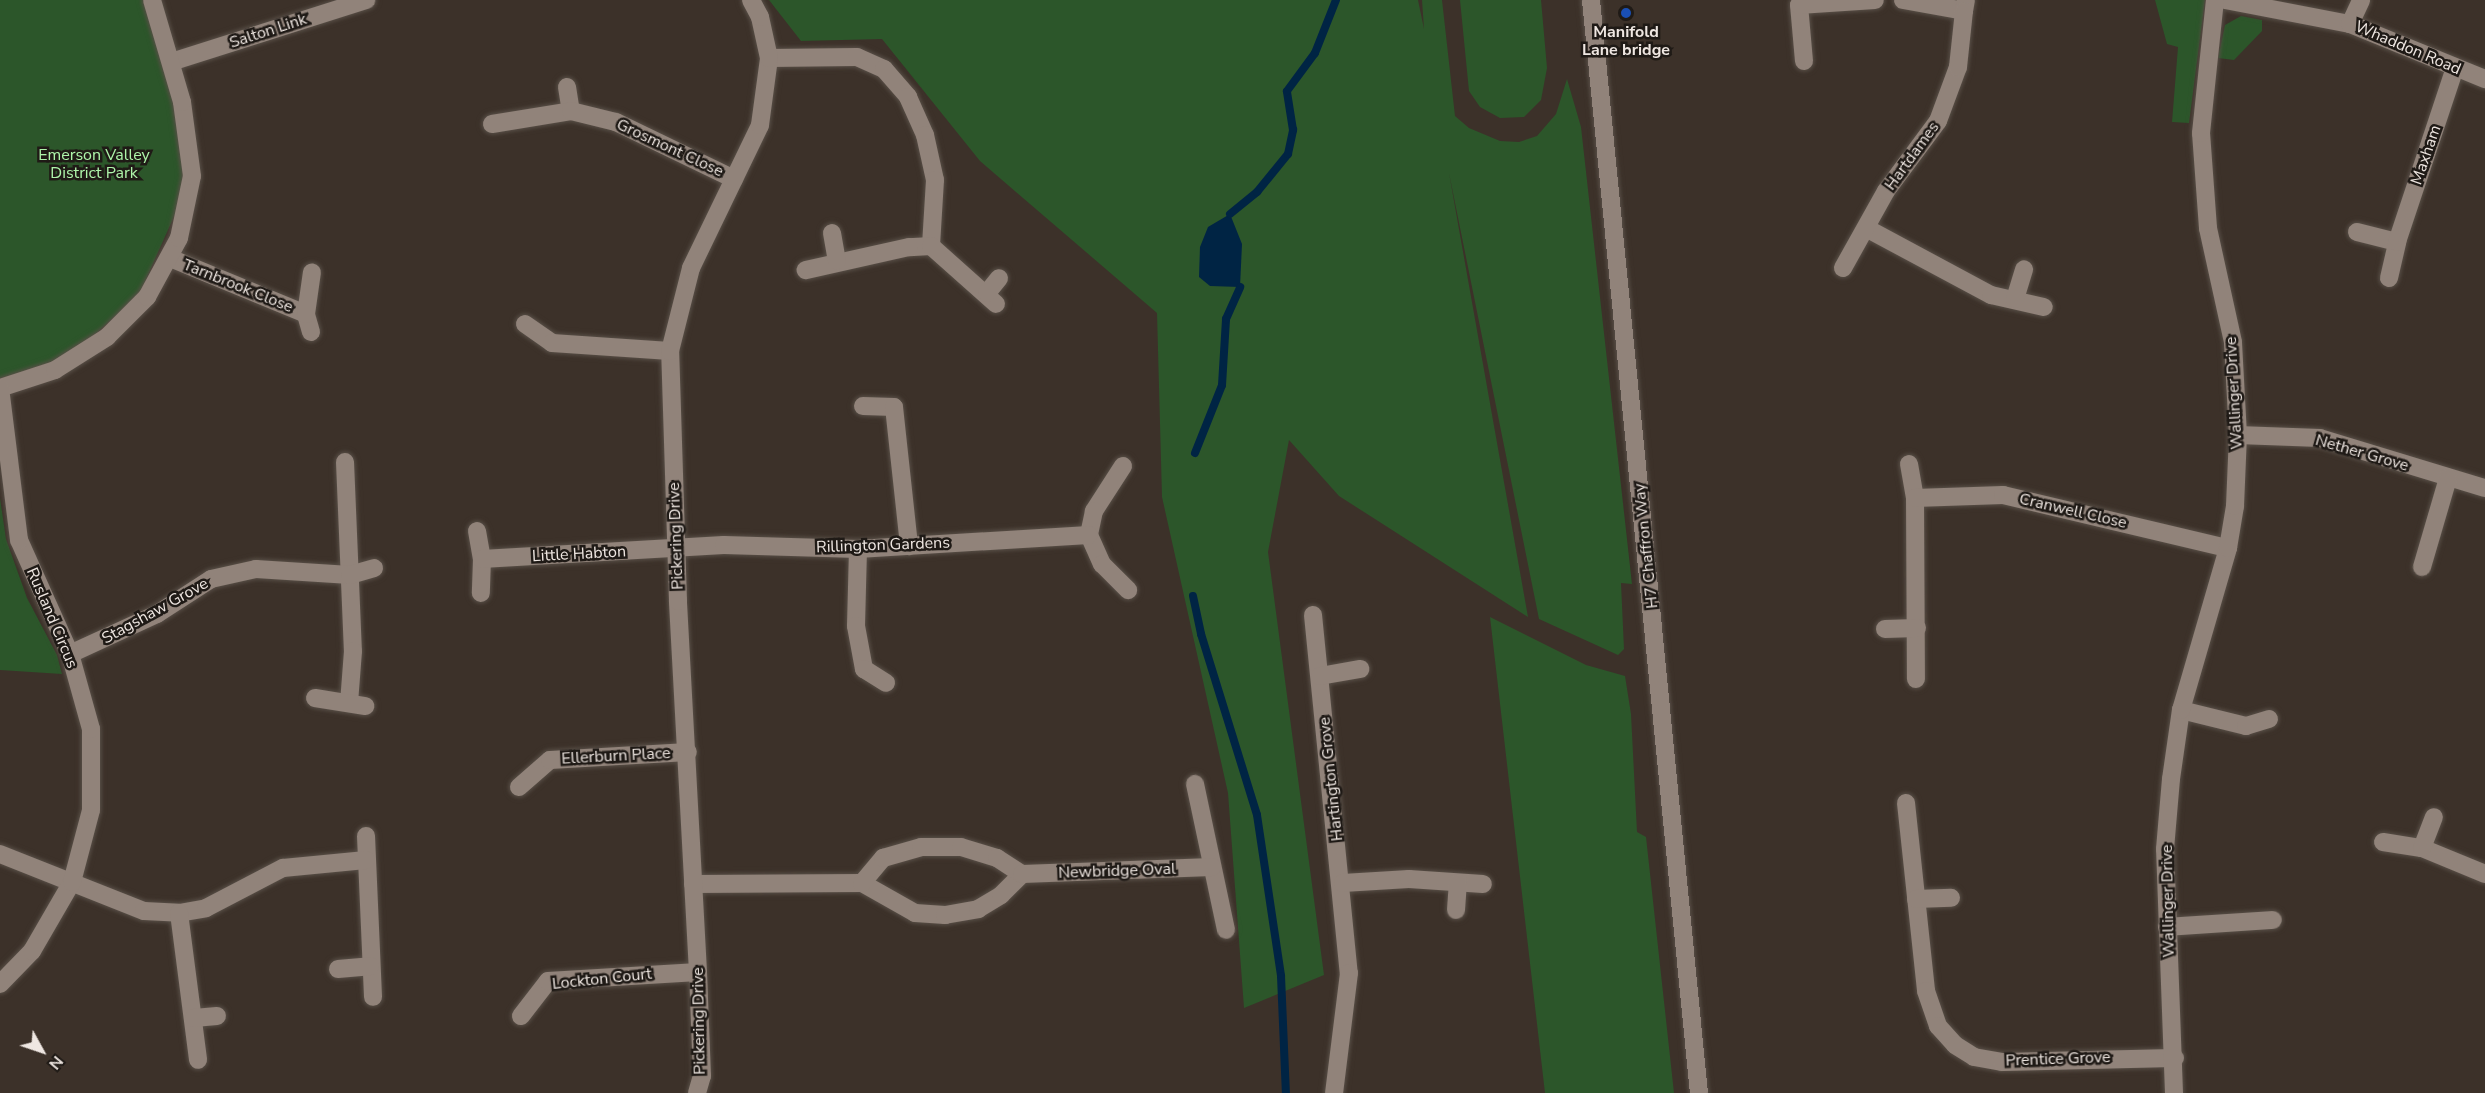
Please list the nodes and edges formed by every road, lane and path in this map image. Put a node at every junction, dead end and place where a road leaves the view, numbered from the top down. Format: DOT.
graph roads {
  1 [pos="152,0"];
  2 [pos="366,0"];
  3 [pos="751,0"];
  4 [pos="1591,0"];
  5 [pos="1875,0"];
  6 [pos="1903,0"];
  7 [pos="2215,0"];
  8 [pos="2225,0"];
  9 [pos="2361,0"];
  10 [pos="1799,2"];
  11 [pos="1965,5"];
  12 [pos="2350,24"];
  13 [pos="769,58"];
  14 [pos="1804,61"];
  15 [pos="171,62"];
  16 [pos="2455,68"];
  17 [pos="2485,80"];
  18 [pos="567,87"];
  19 [pos="571,111"];
  20 [pos="492,124"];
  21 [pos="734,179"];
  22 [pos="1866,228"];
  23 [pos="2357,232"];
  24 [pos="832,233"];
  25 [pos="2397,242"];
  26 [pos="931,246"];
  27 [pos="170,258"];
  28 [pos="837,261"];
  29 [pos="1843,268"];
  30 [pos="2024,269"];
  31 [pos="806,270"];
  32 [pos="312,273"];
  33 [pos="999,278"];
  34 [pos="2389,278"];
  35 [pos="2015,299"];
  36 [pos="2044,307"];
  37 [pos="306,314"];
  38 [pos="525,324"];
  39 [pos="311,332"];
  40 [pos="670,351"];
  41 [pos="0,388"];
  42 [pos="863,406"];
  43 [pos="2238,435"];
  44 [pos="345,462"];
  45 [pos="1909,464"];
  46 [pos="1123,466"];
  47 [pos="2448,478"];
  48 [pos="2485,488"];
  49 [pos="1915,498"];
  50 [pos="477,531"];
  51 [pos="1089,535"];
  52 [pos="909,546"];
  53 [pos="677,548"];
  54 [pos="2228,548"];
  55 [pos="858,549"];
  56 [pos="482,559"];
  57 [pos="2422,567"];
  58 [pos="374,568"];
  59 [pos="350,575"];
  60 [pos="1128,590"];
  61 [pos="481,592"];
  62 [pos="1313,615"];
  63 [pos="1917,628"];
  64 [pos="1885,629"];
  65 [pos="70,654"];
  66 [pos="1360,669"];
  67 [pos="1320,676"];
  68 [pos="1916,679"];
  69 [pos="886,682"];
  70 [pos="315,698"];
  71 [pos="2181,710"];
  72 [pos="2270,719"];
  73 [pos="688,752"];
  74 [pos="1195,784"];
  75 [pos="519,787"];
  76 [pos="1906,803"];
  77 [pos="2434,817"];
  78 [pos="366,836"];
  79 [pos="2383,842"];
  80 [pos="2422,848"];
  81 [pos="0,854"];
  82 [pos="366,860"];
  83 [pos="1212,867"];
  84 [pos="1022,874"];
  85 [pos="2485,874"];
  86 [pos="72,882"];
  87 [pos="862,883"];
  88 [pos="1343,883"];
  89 [pos="1458,883"];
  90 [pos="693,884"];
  91 [pos="1482,884"];
  92 [pos="1951,898"];
  93 [pos="1916,899"];
  94 [pos="1456,910"];
  95 [pos="179,913"];
  96 [pos="2273,920"];
  97 [pos="2167,927"];
  98 [pos="1226,930"];
  99 [pos="370,966"];
  100 [pos="338,969"];
  101 [pos="698,972"];
  102 [pos="0,984"];
  103 [pos="373,997"];
  104 [pos="217,1016"];
  105 [pos="520,1016"];
  106 [pos="194,1018"];
  107 [pos="2175,1058"];
  108 [pos="198,1060"];
  109 [pos="697,1093"];
  110 [pos="1334,1093"];
  111 [pos="1699,1093"];
  112 [pos="2174,1093"];
  1 -- 15 [label="street"];
  2 -- 15 [label="street, Salton Link"];
  3 -- 13 [label="street, Pickering Drive"];
  4 -- 111 [label="street, H7 Chaffron Way"];
  5 -- 10 [label="street"];
  6 -- 11 [label="street, Hartdames"];
  7 -- 43 [label="street, Wallinger Drive"];
  8 -- 12 [label="street, Whaddon Road"];
  9 -- 12 [label="street"];
  10 -- 14 [label="street"];
  11 -- 22 [label="street, Hartdames"];
  12 -- 16 [label="street, Whaddon Road"];
  13 -- 21 [label="street, Pickering Drive"];
  13 -- 26 [label="street"];
  15 -- 27 [label="street"];
  16 -- 17 [label="street, Whaddon Road"];
  16 -- 25 [label="street, Maxham"];
  18 -- 19 [label="street"];
  19 -- 20 [label="street, Grosmont Close"];
  19 -- 21 [label="street, Grosmont Close"];
  21 -- 40 [label="street, Pickering Drive"];
  22 -- 29 [label="street, Hartdames"];
  22 -- 35 [label="street"];
  23 -- 25 [label="street"];
  24 -- 28 [label="street"];
  25 -- 34 [label="street, Maxham"];
  26 -- 28 [label="street"];
  26 -- 33 [label="street"];
  27 -- 37 [label="street, Tarnbrook Close"];
  27 -- 41 [label="street"];
  28 -- 31 [label="street"];
  30 -- 35 [label="street"];
  32 -- 37 [label="street, Tarnbrook Close"];
  35 -- 36 [label="street"];
  37 -- 39 [label="street, Tarnbrook Close"];
  38 -- 40 [label="street"];
  40 -- 53 [label="street, Pickering Drive"];
  41 -- 65 [label="street, Rusland Circus"];
  42 -- 52 [label="street"];
  43 -- 47 [label="street, Nether Grove"];
  43 -- 54 [label="street, Wallinger Drive"];
  44 -- 59 [label="street"];
  45 -- 49 [label="street"];
  46 -- 51 [label="street"];
  47 -- 48 [label="street, Nether Grove"];
  47 -- 57 [label="street"];
  49 -- 54 [label="street, Cranwell Close"];
  49 -- 63 [label="street"];
  50 -- 56 [label="street"];
  51 -- 52 [label="street, Rillington Gardens"];
  51 -- 60 [label="street"];
  52 -- 55 [label="street, Rillington Gardens"];
  53 -- 55 [label="street, Rillington Gardens"];
  53 -- 56 [label="street, Little Habton"];
  53 -- 73 [label="street, Pickering Drive"];
  54 -- 71 [label="street, Wallinger Drive"];
  55 -- 69 [label="street"];
  56 -- 61 [label="street"];
  58 -- 59 [label="street, Stagshaw Grove"];
  59 -- 65 [label="street, Stagshaw Grove"];
  59 -- 70 [label="street"];
  62 -- 67 [label="street, Hartington Grove"];
  63 -- 64 [label="street"];
  63 -- 68 [label="street"];
  65 -- 86 [label="street, Rusland Circus"];
  66 -- 67 [label="street"];
  67 -- 88 [label="street, Hartington Grove"];
  71 -- 72 [label="street"];
  71 -- 97 [label="street, Wallinger Drive"];
  73 -- 75 [label="street, Ellerburn Place"];
  73 -- 90 [label="street, Pickering Drive"];
  74 -- 83 [label="street"];
  76 -- 93 [label="street, Prentice Grove"];
  77 -- 80 [label="street"];
  78 -- 82 [label="street"];
  79 -- 80 [label="street"];
  80 -- 85 [label="street"];
  81 -- 86 [label="street"];
  82 -- 95 [label="street"];
  82 -- 99 [label="street"];
  83 -- 84 [label="street, Newbridge Oval"];
  83 -- 98 [label="street"];
  84 -- 87 [label="street"];
  84 -- 87 [label="street"];
  86 -- 95 [label="street"];
  86 -- 102 [label="street, Rusland Circus"];
  87 -- 90 [label="street"];
  88 -- 89 [label="street"];
  88 -- 110 [label="street, Hartington Grove"];
  89 -- 91 [label="street"];
  89 -- 94 [label="street"];
  90 -- 101 [label="street, Pickering Drive"];
  92 -- 93 [label="street"];
  93 -- 107 [label="street, Prentice Grove"];
  95 -- 106 [label="street"];
  96 -- 97 [label="street"];
  97 -- 107 [label="street, Wallinger Drive"];
  99 -- 100 [label="street"];
  99 -- 103 [label="street"];
  101 -- 105 [label="street, Lockton Court"];
  101 -- 109 [label="street, Pickering Drive"];
  104 -- 106 [label="street"];
  106 -- 108 [label="street"];
  107 -- 112 [label="street, Wallinger Drive"];
}
